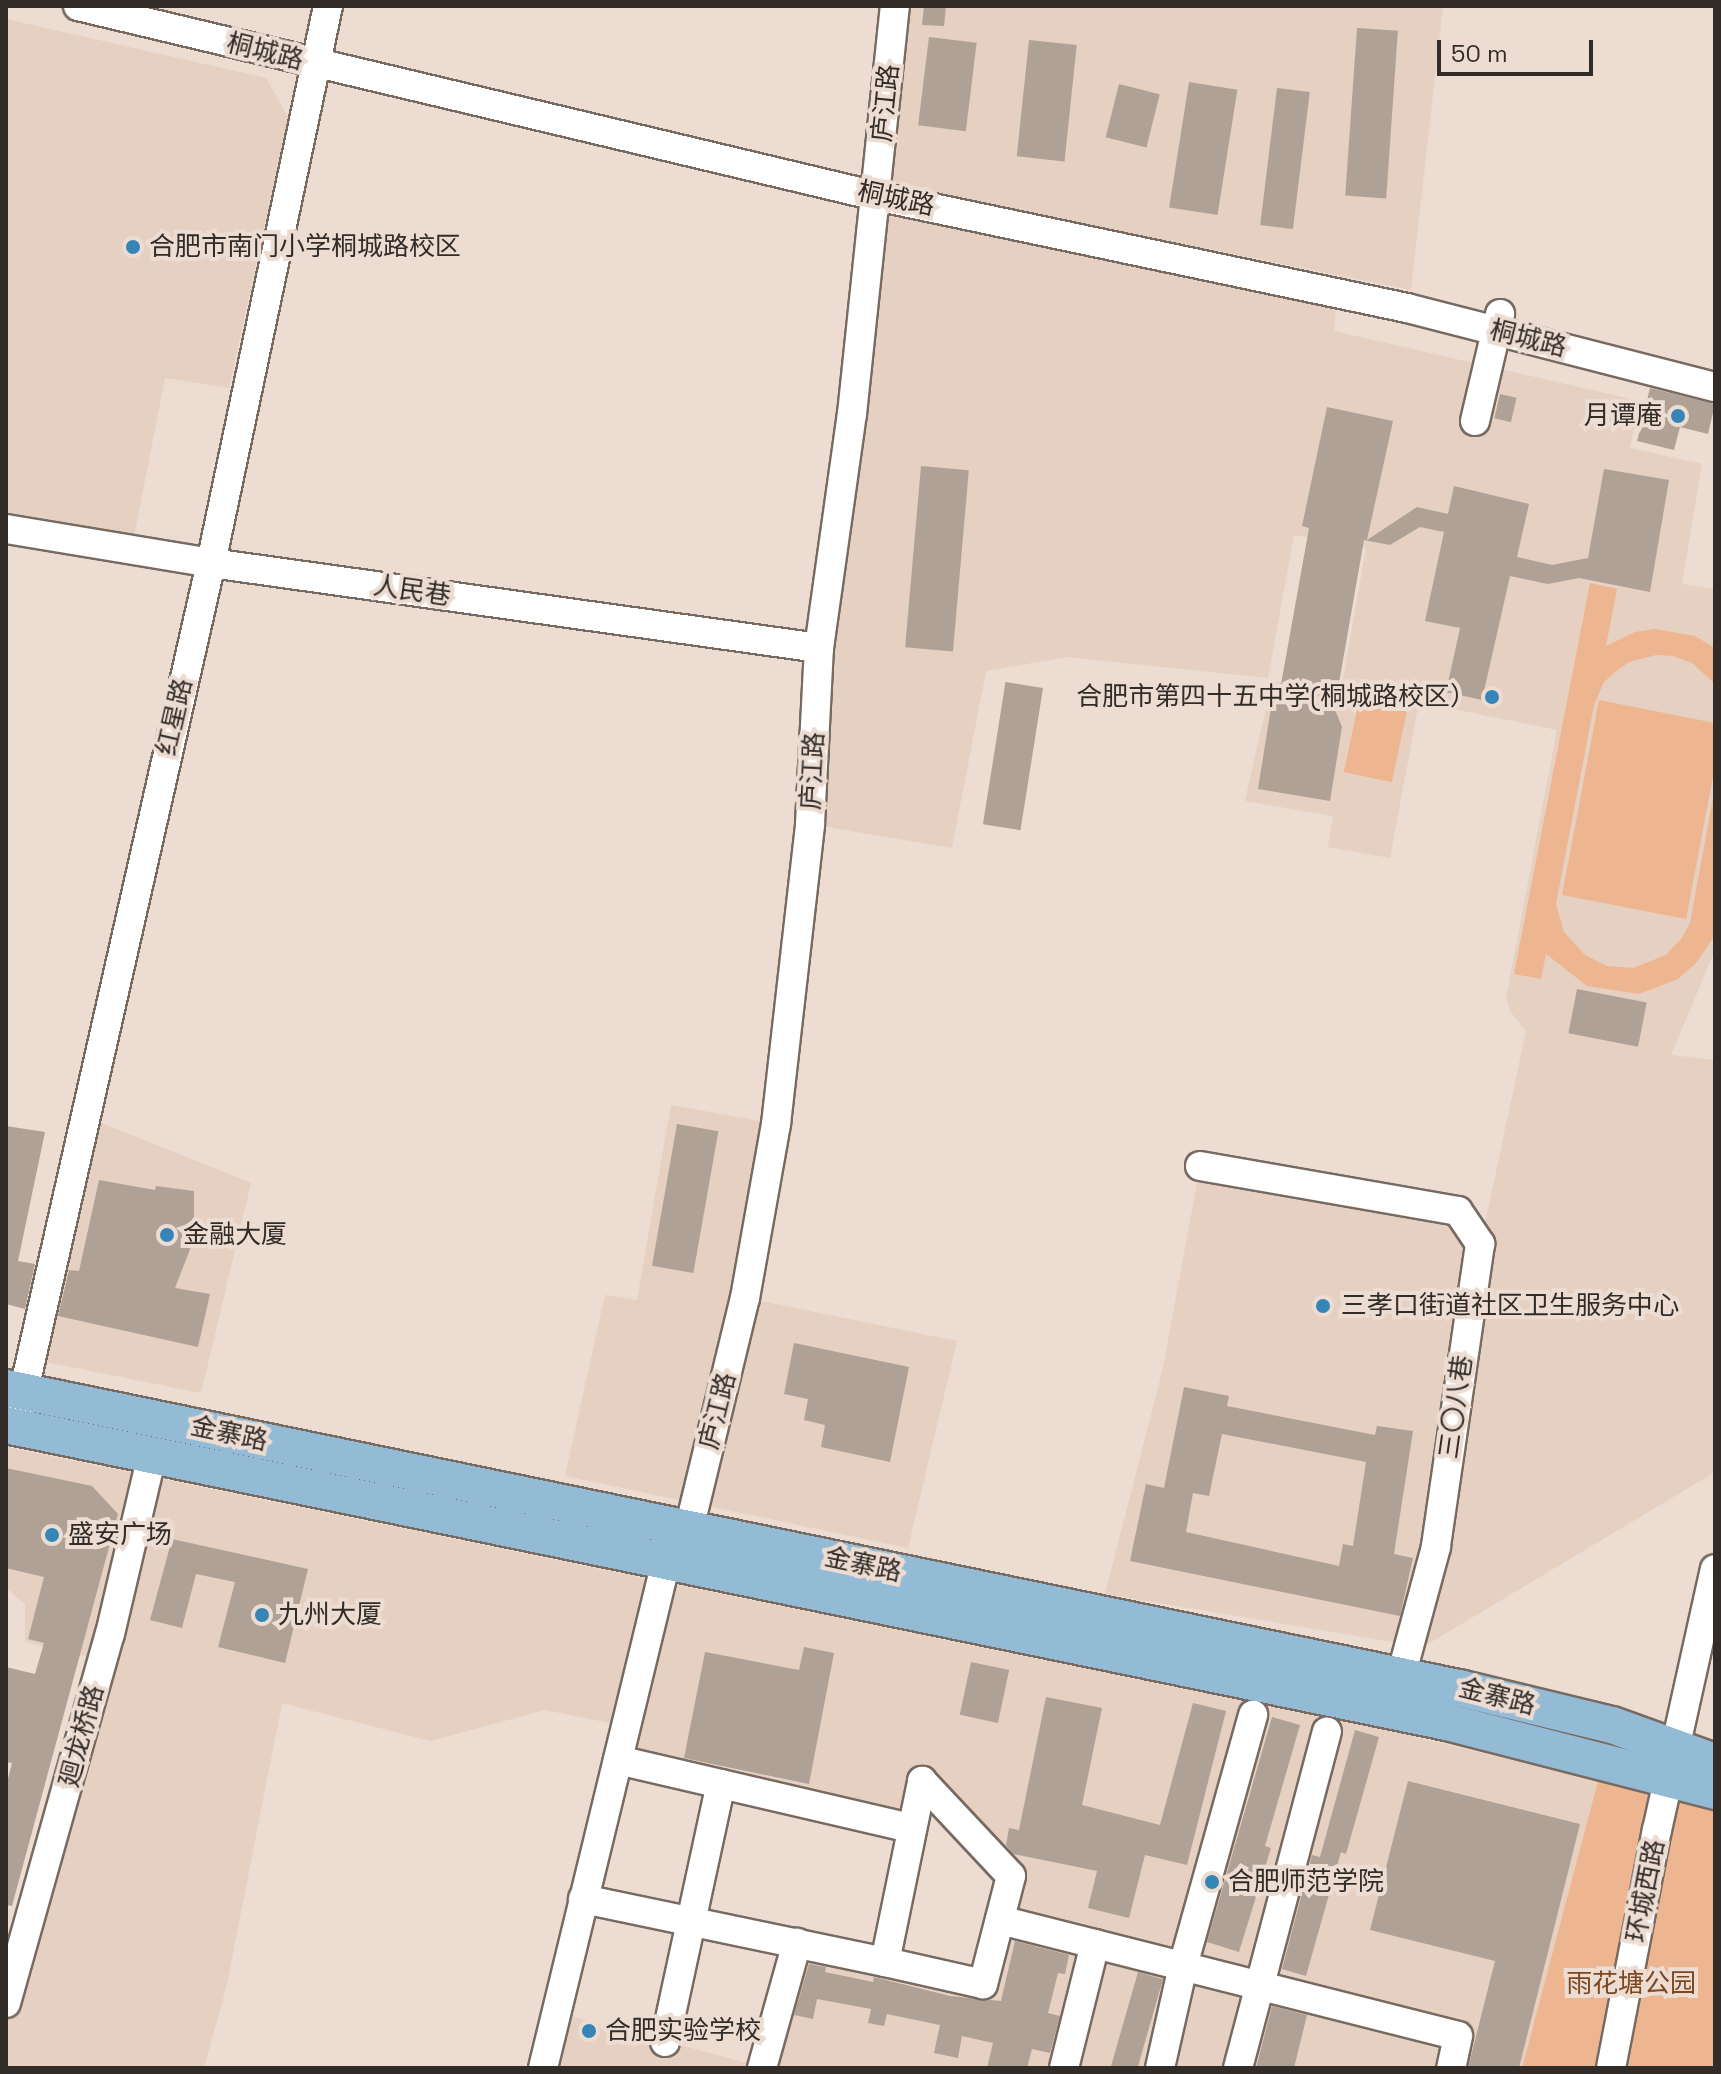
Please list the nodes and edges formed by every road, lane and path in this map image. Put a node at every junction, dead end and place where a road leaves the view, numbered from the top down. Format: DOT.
graph roads {
  1 [pos="78,6"];
  2 [pos="134,6"];
  3 [pos="328,6"];
  4 [pos="895,6"];
  5 [pos="316,57"];
  6 [pos="877,189"];
  7 [pos="1498,322"];
  8 [pos="1715,370"];
  9 [pos="1715,387"];
  10 [pos="1475,421"];
  11 [pos="6,529"];
  12 [pos="211,563"];
  13 [pos="819,648"];
  14 [pos="1200,1166"];
  15 [pos="15,1390"];
  16 [pos="11,1426"];
  17 [pos="149,1468"];
  18 [pos="689,1529"];
  19 [pos="1715,1569"];
  20 [pos="662,1578"];
  21 [pos="1401,1676"];
  22 [pos="1253,1715"];
  23 [pos="1327,1732"];
  24 [pos="618,1760"];
  25 [pos="1673,1762"];
  26 [pos="1715,1762"];
  27 [pos="721,1784"];
  28 [pos="1715,1791"];
  29 [pos="910,1828"];
  30 [pos="583,1899"];
  31 [pos="1000,1920"];
  32 [pos="691,1921"];
  33 [pos="797,1943"];
  34 [pos="1095,1944"];
  35 [pos="885,1962"];
  36 [pos="1183,1966"];
  37 [pos="1258,1985"];
  38 [pos="6,2003"];
  39 [pos="665,2042"];
  40 [pos="543,2068"];
  41 [pos="762,2068"];
  42 [pos="1064,2068"];
  43 [pos="1160,2068"];
  44 [pos="1238,2068"];
  45 [pos="1451,2068"];
  46 [pos="1611,2068"];
  1 -- 5 [label="street, 桐城路"];
  2 -- 5 [label="street, 桐城路"];
  3 -- 5 [label="street, 红星路"];
  4 -- 6 [label="street, 庐江路"];
  5 -- 6 [label="street, 桐城路"];
  5 -- 12 [label="street, 红星路"];
  6 -- 7 [label="street, 桐城路"];
  6 -- 13 [label="street, 庐江路"];
  7 -- 8 [label="street, 桐城路"];
  7 -- 9 [label="street, 桐城路"];
  7 -- 10 [label="street"];
  11 -- 12 [label="street, 人民巷"];
  12 -- 13 [label="street, 人民巷"];
  12 -- 15 [label="street, 红星路"];
  13 -- 18 [label="street, 庐江路"];
  14 -- 21 [label="street, 三〇八巷"];
  15 -- 16 [label="street, 红星路"];
  15 -- 18 [label="main road, 金寨路"];
  16 -- 25 [label="main road, 金寨路"];
  17 -- 38 [label="street, 廻龙桥路"];
  18 -- 21 [label="main road, 金寨路"];
  19 -- 25 [label="street, 环城西路"];
  20 -- 24 [label="street"];
  21 -- 25 [label="main road, 金寨路"];
  22 -- 36 [label="street"];
  23 -- 37 [label="street"];
  24 -- 27 [label="street"];
  24 -- 30 [label="street"];
  25 -- 26 [label="main road, 金寨路"];
  25 -- 28 [label="main road, 金寨路"];
  25 -- 46 [label="street, 环城西路"];
  27 -- 29 [label="street"];
  27 -- 32 [label="street"];
  29 -- 31 [label="street"];
  29 -- 35 [label="street"];
  30 -- 32 [label="street"];
  30 -- 40 [label="street"];
  31 -- 34 [label="street"];
  31 -- 35 [label="street"];
  32 -- 33 [label="street"];
  32 -- 39 [label="street"];
  33 -- 35 [label="street"];
  33 -- 41 [label="street"];
  34 -- 36 [label="street"];
  34 -- 42 [label="street"];
  36 -- 37 [label="street"];
  36 -- 43 [label="street"];
  37 -- 44 [label="street"];
  37 -- 45 [label="street"];
}
